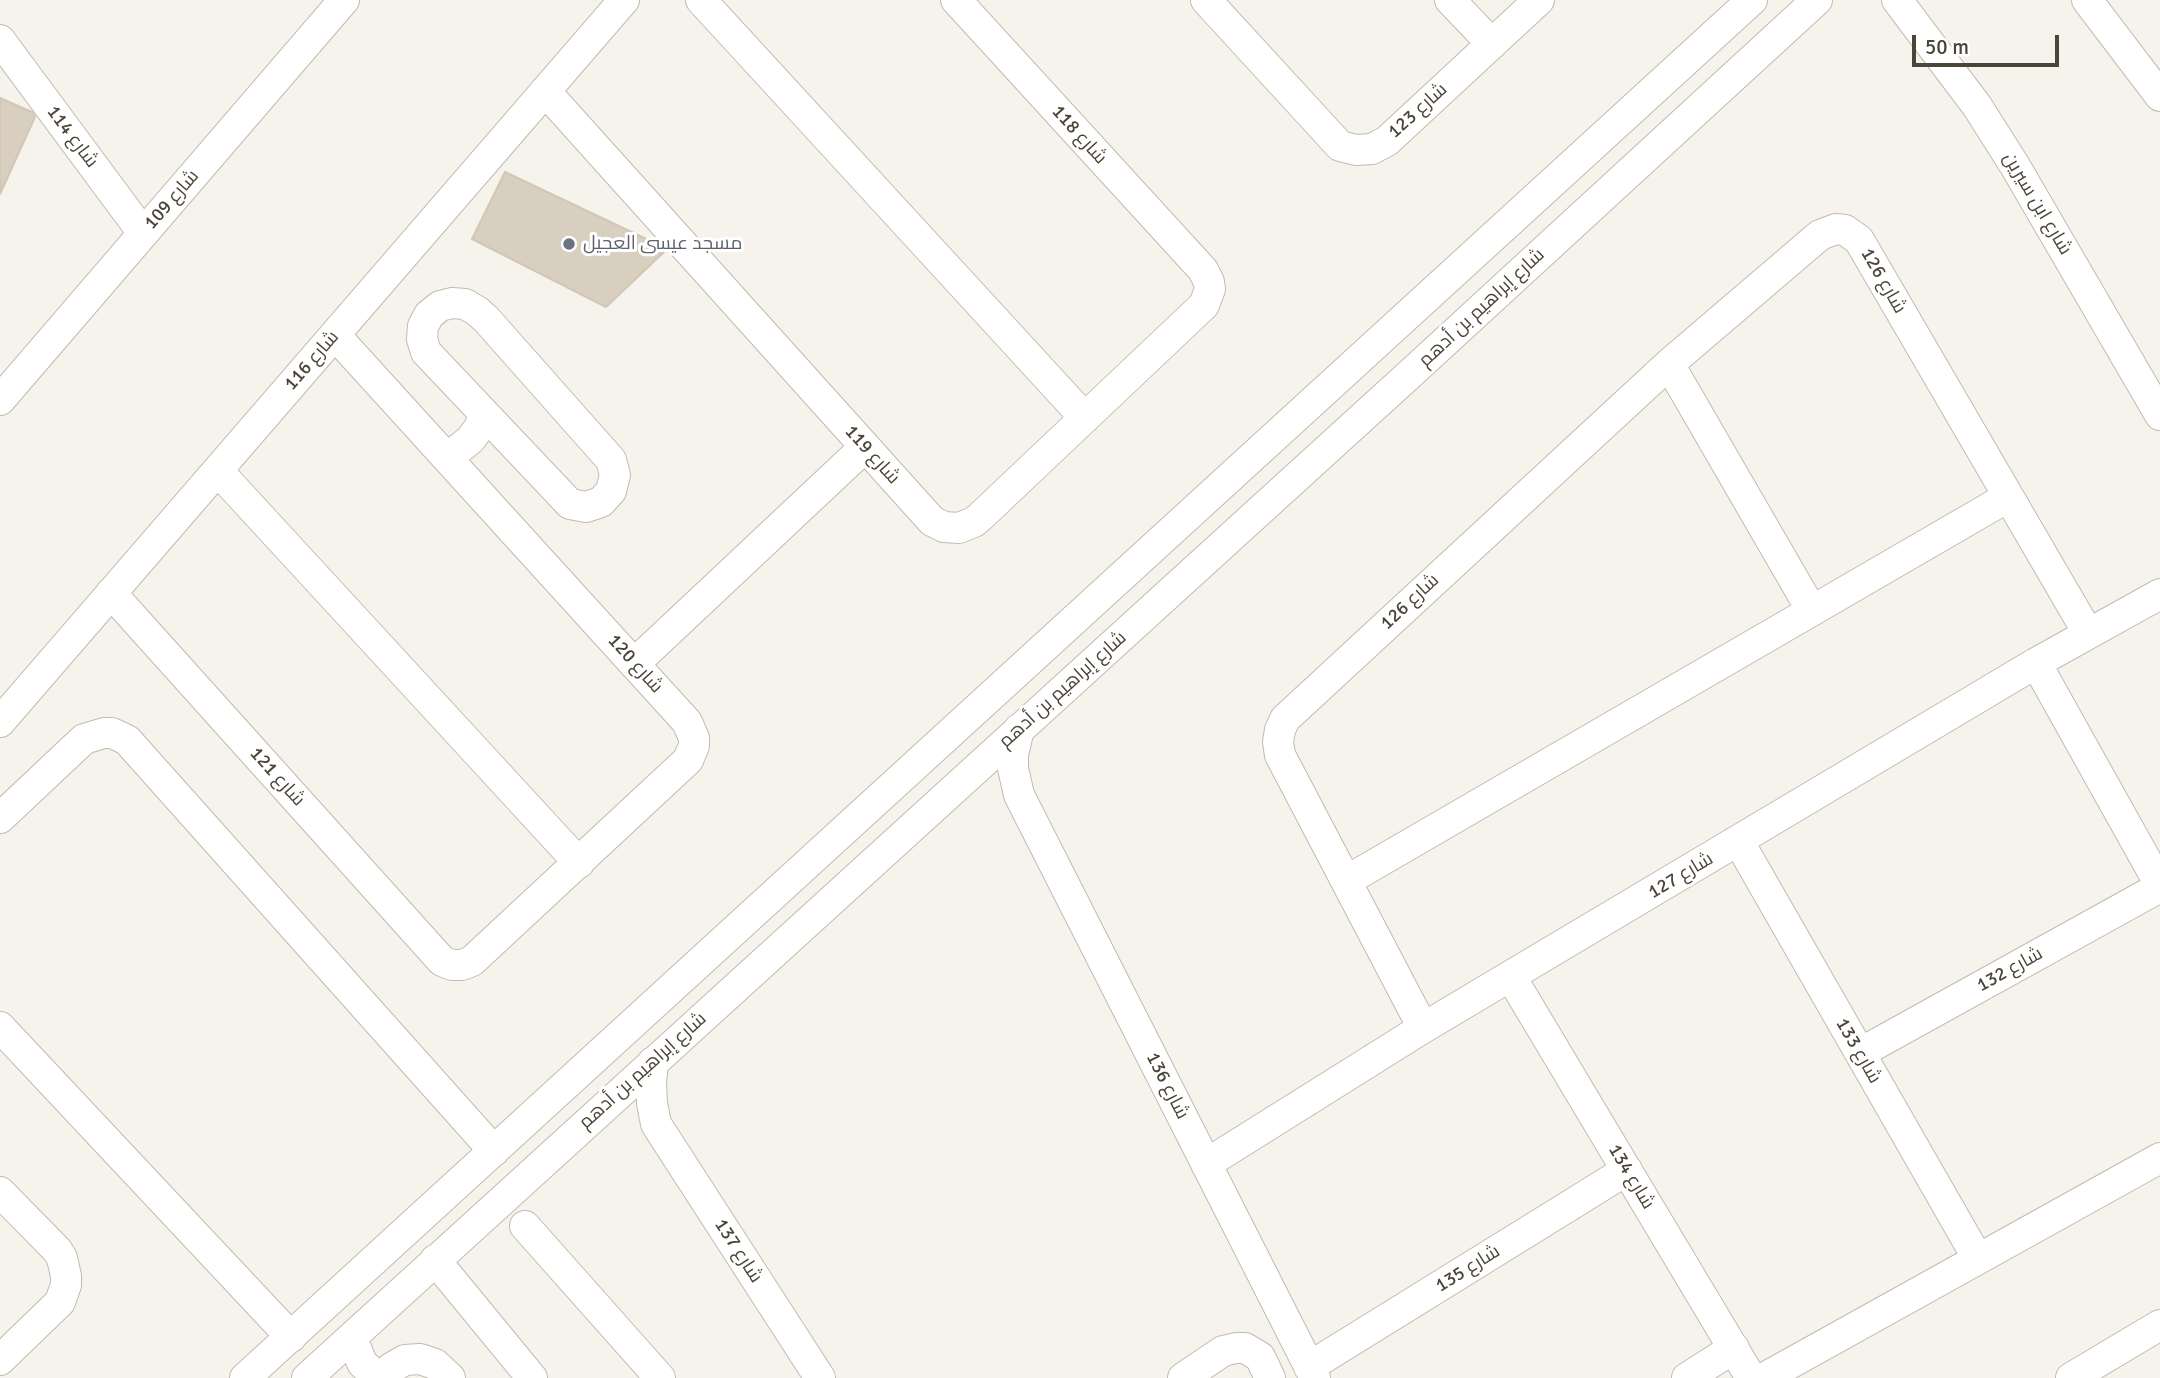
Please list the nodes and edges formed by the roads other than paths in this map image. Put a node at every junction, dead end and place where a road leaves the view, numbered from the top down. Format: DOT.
graph roads {
  1 [pos="344,0"];
  2 [pos="624,0"];
  3 [pos="701,0"];
  4 [pos="956,0"];
  5 [pos="1206,0"];
  6 [pos="1450,0"];
  7 [pos="1539,0"];
  8 [pos="1752,0"];
  9 [pos="1817,0"];
  10 [pos="2087,0"];
  11 [pos="1897,1"];
  12 [pos="0,40"];
  13 [pos="1492,44"];
  14 [pos="545,91"];
  15 [pos="2160,96"];
  16 [pos="143,233"];
  17 [pos="1203,270"];
  18 [pos="1426,296"];
  19 [pos="1458,329"];
  20 [pos="335,335"];
  21 [pos="1377,342"];
  22 [pos="1668,365"];
  23 [pos="1410,374"];
  24 [pos="0,399"];
  25 [pos="484,415"];
  26 [pos="2160,415"];
  27 [pos="1085,418"];
  28 [pos="509,441"];
  29 [pos="865,447"];
  30 [pos="456,468"];
  31 [pos="218,471"];
  32 [pos="2008,497"];
  33 [pos="111,593"];
  34 [pos="2160,594"];
  35 [pos="1812,611"];
  36 [pos="2088,634"];
  37 [pos="2036,663"];
  38 [pos="634,664"];
  39 [pos="0,722"];
  40 [pos="1019,729"];
  41 [pos="968,776"];
  42 [pos="1019,795"];
  43 [pos="0,818"];
  44 [pos="1739,842"];
  45 [pos="579,863"];
  46 [pos="1346,881"];
  47 [pos="2160,886"];
  48 [pos="442,961"];
  49 [pos="1511,977"];
  50 [pos="0,1027"];
  51 [pos="1423,1028"];
  52 [pos="1860,1053"];
  53 [pos="653,1062"];
  54 [pos="601,1110"];
  55 [pos="656,1124"];
  56 [pos="494,1152"];
  57 [pos="2160,1158"];
  58 [pos="1206,1164"];
  59 [pos="1627,1170"];
  60 [pos="0,1192"];
  61 [pos="525,1226"];
  62 [pos="1978,1259"];
  63 [pos="435,1260"];
  64 [pos="2160,1325"];
  65 [pos="291,1337"];
  66 [pos="352,1338"];
  67 [pos="1734,1348"];
  68 [pos="0,1360"];
  69 [pos="312,1373"];
  70 [pos="1312,1373"];
  71 [pos="245,1378"];
  72 [pos="346,1378"];
  73 [pos="378,1378"];
  74 [pos="384,1378"];
  75 [pos="450,1378"];
  76 [pos="532,1378"];
  77 [pos="660,1378"];
  78 [pos="820,1378"];
  79 [pos="1183,1378"];
  80 [pos="1270,1378"];
  81 [pos="1687,1378"];
  82 [pos="1751,1378"];
  83 [pos="1764,1378"];
  84 [pos="2071,1378"];
  1 -- 16 [label="street, شارع 109"];
  2 -- 14 [label="street, شارع 116"];
  3 -- 27 [label="street"];
  4 -- 17 [label="street, شارع 118"];
  5 -- 13 [label="street, شارع 123"];
  6 -- 13 [label="street"];
  7 -- 13 [label="street, شارع 123"];
  8 -- 18 [label="street"];
  9 -- 19 [label="street, شارع إبراهيم بن أدهم"];
  10 -- 15 [label="street"];
  11 -- 26 [label="street, شارع ابن سيرين"];
  12 -- 16 [label="street, شارع 114"];
  14 -- 20 [label="street, شارع 116"];
  14 -- 29 [label="street, شارع 119"];
  16 -- 24 [label="street, شارع 109"];
  17 -- 27 [label="street, شارع 119"];
  18 -- 19 [label="street"];
  18 -- 21 [label="street"];
  19 -- 23 [label="street, شارع إبراهيم بن أدهم"];
  20 -- 30 [label="street, شارع 120"];
  20 -- 31 [label="street, شارع 116"];
  21 -- 23 [label="street"];
  21 -- 56 [label="street"];
  22 -- 32 [label="street, شارع 126"];
  22 -- 35 [label="street"];
  22 -- 46 [label="street, شارع 126"];
  23 -- 40 [label="street, شارع إبراهيم بن أدهم"];
  25 -- 28 [label="street"];
  25 -- 28 [label="street"];
  25 -- 30 [label="street"];
  27 -- 29 [label="street, شارع 119"];
  28 -- 30 [label="street"];
  29 -- 38 [label="street"];
  30 -- 38 [label="street, شارع 120"];
  31 -- 33 [label="street, شارع 116"];
  31 -- 45 [label="street"];
  32 -- 35 [label="street"];
  32 -- 36 [label="street, شارع 126"];
  33 -- 39 [label="street, شارع 116"];
  33 -- 48 [label="street, شارع 121"];
  34 -- 36 [label="street, شارع 127"];
  35 -- 46 [label="street"];
  36 -- 37 [label="street, شارع 127"];
  37 -- 44 [label="street, شارع 127"];
  37 -- 47 [label="street, شارع 132"];
  38 -- 45 [label="street, شارع 120"];
  40 -- 41 [label="street, شارع إبراهيم بن أدهم"];
  40 -- 42 [label="street, شارع 136"];
  41 -- 42 [label="street, شارع 136"];
  41 -- 53 [label="street, شارع إبراهيم بن أدهم"];
  42 -- 58 [label="street, شارع 136"];
  43 -- 56 [label="street"];
  44 -- 49 [label="street, شارع 127"];
  44 -- 52 [label="street, شارع 133"];
  45 -- 48 [label="street, شارع 120"];
  46 -- 51 [label="street, شارع 126"];
  47 -- 52 [label="street, شارع 132"];
  49 -- 51 [label="street, شارع 127"];
  49 -- 59 [label="street, شارع 134"];
  50 -- 65 [label="street"];
  51 -- 58 [label="street, شارع 127"];
  52 -- 62 [label="street, شارع 133"];
  53 -- 54 [label="street, شارع إبراهيم بن أدهم"];
  53 -- 55 [label="street, شارع 137"];
  54 -- 55 [label="street"];
  54 -- 63 [label="street, شارع إبراهيم بن أدهم"];
  55 -- 78 [label="street, شارع 137"];
  56 -- 65 [label="street"];
  57 -- 62 [label="street"];
  58 -- 70 [label="street, شارع 136"];
  59 -- 67 [label="street, شارع 134"];
  59 -- 70 [label="street, شارع 135"];
  60 -- 68 [label="street"];
  61 -- 77 [label="street"];
  62 -- 83 [label="street"];
  63 -- 66 [label="street, شارع إبراهيم بن أدهم"];
  63 -- 76 [label="street"];
  64 -- 84 [label="street"];
  65 -- 71 [label="street"];
  66 -- 69 [label="street, شارع إبراهيم بن أدهم"];
  66 -- 73 [label="street"];
  67 -- 81 [label="street"];
  67 -- 82 [label="street, شارع 134"];
  69 -- 72 [label="street"];
  74 -- 75 [label="street"];
  79 -- 80 [label="street"];
}
